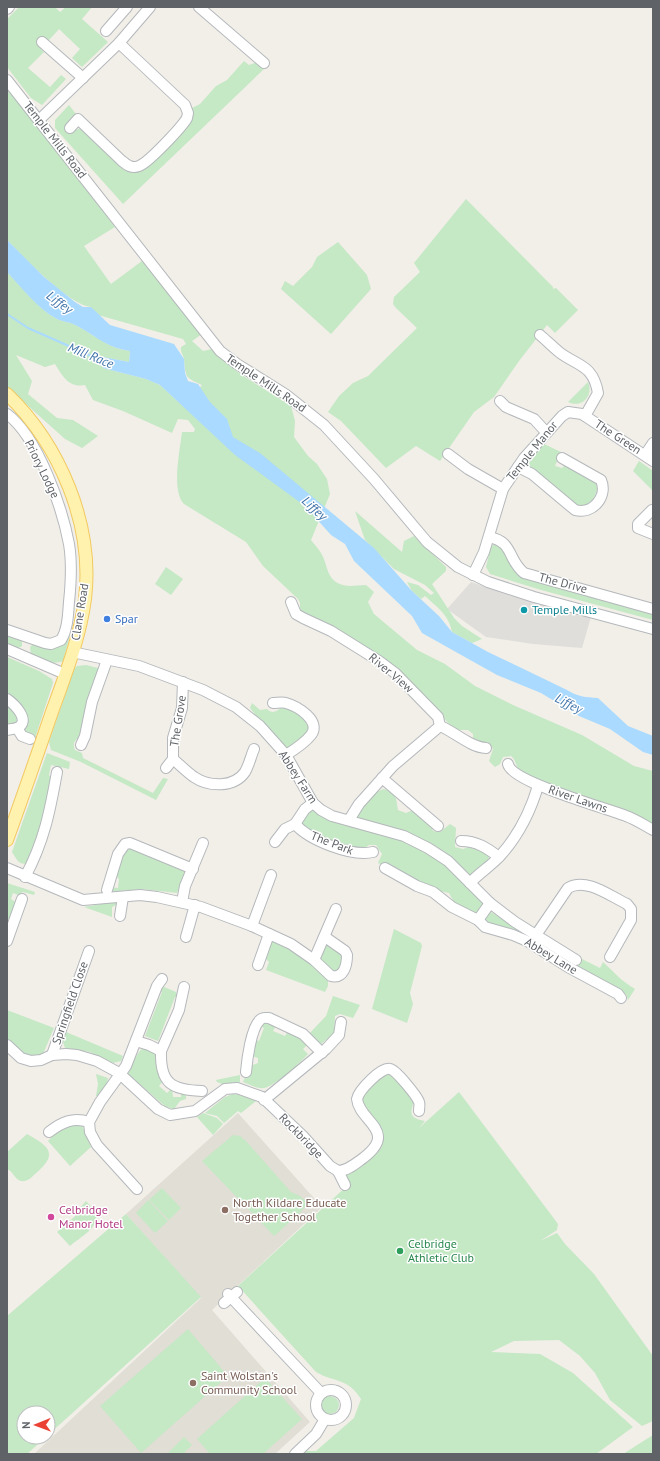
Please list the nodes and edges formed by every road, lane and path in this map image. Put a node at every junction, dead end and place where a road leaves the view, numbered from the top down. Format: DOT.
graph roads {
  1 [pos="127,7"];
  2 [pos="150,7"];
  3 [pos="200,7"];
  4 [pos="106,31"];
  5 [pos="42,42"];
  6 [pos="119,43"];
  7 [pos="264,63"];
  8 [pos="84,78"];
  9 [pos="7,80"];
  10 [pos="39,120"];
  11 [pos="70,128"];
  12 [pos="540,336"];
  13 [pos="7,394"];
  14 [pos="500,400"];
  15 [pos="7,414"];
  16 [pos="583,415"];
  17 [pos="546,432"];
  18 [pos="653,443"];
  19 [pos="448,454"];
  20 [pos="562,458"];
  21 [pos="649,458"];
  22 [pos="518,468"];
  23 [pos="503,489"];
  24 [pos="652,510"];
  25 [pos="653,534"];
  26 [pos="489,537"];
  27 [pos="473,575"];
  28 [pos="291,602"];
  29 [pos="653,609"];
  30 [pos="653,629"];
  31 [pos="7,630"];
  32 [pos="31,638"];
  33 [pos="7,649"];
  34 [pos="72,652"];
  35 [pos="24,656"];
  36 [pos="107,660"];
  37 [pos="65,674"];
  38 [pos="183,682"];
  39 [pos="7,699"];
  40 [pos="273,703"];
  41 [pos="440,726"];
  42 [pos="12,729"];
  43 [pos="30,739"];
  44 [pos="81,746"];
  45 [pos="486,748"];
  46 [pos="254,749"];
  47 [pos="286,755"];
  48 [pos="173,759"];
  49 [pos="508,764"];
  50 [pos="166,768"];
  51 [pos="57,772"];
  52 [pos="382,778"];
  53 [pos="538,786"];
  54 [pos="313,803"];
  55 [pos="349,820"];
  56 [pos="295,824"];
  57 [pos="438,826"];
  58 [pos="653,830"];
  59 [pos="7,840"];
  60 [pos="461,841"];
  61 [pos="275,842"];
  62 [pos="203,843"];
  63 [pos="373,852"];
  64 [pos="500,857"];
  65 [pos="7,868"];
  66 [pos="385,868"];
  67 [pos="193,869"];
  68 [pos="271,875"];
  69 [pos="25,877"];
  70 [pos="470,883"];
  71 [pos="107,890"];
  72 [pos="123,897"];
  73 [pos="22,899"];
  74 [pos="182,902"];
  75 [pos="490,903"];
  76 [pos="195,905"];
  77 [pos="336,909"];
  78 [pos="120,916"];
  79 [pos="478,920"];
  80 [pos="252,926"];
  81 [pos="269,934"];
  82 [pos="536,935"];
  83 [pos="186,937"];
  84 [pos="325,937"];
  85 [pos="7,940"];
  86 [pos="89,951"];
  87 [pos="610,958"];
  88 [pos="314,960"];
  89 [pos="576,960"];
  90 [pos="258,965"];
  91 [pos="162,978"];
  92 [pos="184,987"];
  93 [pos="621,998"];
  94 [pos="341,1022"];
  95 [pos="136,1041"];
  96 [pos="7,1045"];
  97 [pos="161,1051"];
  98 [pos="322,1053"];
  99 [pos="52,1056"];
  100 [pos="246,1072"];
  101 [pos="119,1073"];
  102 [pos="202,1091"];
  103 [pos="264,1100"];
  104 [pos="419,1111"];
  105 [pos="89,1122"];
  106 [pos="49,1132"];
  107 [pos="338,1171"];
  108 [pos="345,1185"];
  109 [pos="137,1189"];
  110 [pos="230,1297"];
  111 [pos="321,1393"];
  112 [pos="325,1419"];
  113 [pos="295,1454"];
  1 -- 4 [label="street"];
  2 -- 6 [label="street"];
  3 -- 7 [label="street"];
  5 -- 8 [label="street"];
  6 -- 8 [label="street"];
  6 -- 11 [label="street"];
  8 -- 10 [label="street"];
  9 -- 10 [label="street, Temple Mills Road"];
  10 -- 27 [label="street, Temple Mills Road"];
  12 -- 16 [label="street"];
  13 -- 34 [label="main road, Clane Road"];
  14 -- 17 [label="street"];
  15 -- 32 [label="street, Priory Lodge"];
  16 -- 17 [label="street, Temple Manor"];
  16 -- 21 [label="street, The Green"];
  17 -- 22 [label="street, Temple Manor"];
  18 -- 21 [label="street"];
  19 -- 23 [label="street"];
  20 -- 22 [label="street"];
  22 -- 23 [label="street, Temple Manor"];
  23 -- 26 [label="street, Temple Manor"];
  24 -- 25 [label="street"];
  26 -- 27 [label="street, Temple Manor"];
  26 -- 29 [label="street, The Drive"];
  27 -- 30 [label="street, Temple Mills Road"];
  28 -- 41 [label="street, River View"];
  31 -- 32 [label="street, Priory Lodge"];
  32 -- 35 [label="street"];
  33 -- 35 [label="street"];
  34 -- 36 [label="street, Abbey Farm"];
  34 -- 37 [label="main road, Clane Road"];
  35 -- 37 [label="street"];
  36 -- 38 [label="street, Abbey Farm"];
  36 -- 44 [label="street"];
  37 -- 59 [label="main road, Clane Road"];
  38 -- 47 [label="street, Abbey Farm"];
  38 -- 48 [label="street, The Grove"];
  39 -- 42 [label="street"];
  40 -- 47 [label="street"];
  41 -- 45 [label="street"];
  41 -- 52 [label="street"];
  42 -- 43 [label="street"];
  46 -- 48 [label="street, The Grove"];
  47 -- 54 [label="street, Abbey Farm"];
  48 -- 50 [label="street, The Grove"];
  49 -- 53 [label="street, River Lawns"];
  51 -- 69 [label="street"];
  52 -- 55 [label="street"];
  52 -- 57 [label="street"];
  53 -- 58 [label="street, River Lawns"];
  53 -- 64 [label="street"];
  54 -- 55 [label="street, Abbey Farm"];
  54 -- 56 [label="street"];
  55 -- 70 [label="street, Abbey Farm"];
  56 -- 61 [label="street"];
  56 -- 63 [label="street, The Park"];
  60 -- 64 [label="street"];
  62 -- 67 [label="street"];
  64 -- 70 [label="street"];
  65 -- 69 [label="street"];
  66 -- 79 [label="street, Abbey Lane"];
  67 -- 71 [label="street"];
  67 -- 74 [label="street"];
  68 -- 80 [label="street"];
  69 -- 72 [label="street"];
  70 -- 75 [label="street, Abbey Farm"];
  72 -- 74 [label="street"];
  72 -- 78 [label="street"];
  73 -- 85 [label="street"];
  74 -- 76 [label="street"];
  75 -- 79 [label="street"];
  75 -- 82 [label="street, Abbey Farm"];
  76 -- 80 [label="street"];
  76 -- 83 [label="street"];
  77 -- 84 [label="street"];
  79 -- 93 [label="street, Abbey Lane"];
  80 -- 81 [label="street"];
  81 -- 88 [label="street"];
  81 -- 90 [label="street"];
  82 -- 87 [label="street"];
  82 -- 89 [label="street, Abbey Farm"];
  84 -- 88 [label="street"];
  84 -- 88 [label="street"];
  86 -- 99 [label="street, Springfield Close"];
  91 -- 95 [label="street"];
  92 -- 97 [label="street"];
  94 -- 98 [label="street"];
  95 -- 97 [label="street"];
  95 -- 101 [label="street"];
  96 -- 99 [label="street"];
  97 -- 102 [label="street"];
  98 -- 100 [label="street"];
  98 -- 103 [label="street"];
  99 -- 101 [label="street"];
  101 -- 103 [label="street, Rockbridge"];
  101 -- 105 [label="street"];
  103 -- 107 [label="street, Rockbridge"];
  104 -- 107 [label="street"];
  105 -- 106 [label="street"];
  105 -- 109 [label="street"];
  107 -- 108 [label="street"];
  110 -- 111 [label="street"];
  111 -- 112 [label="street"];
  111 -- 112 [label="street"];
  112 -- 113 [label="street"];
}
